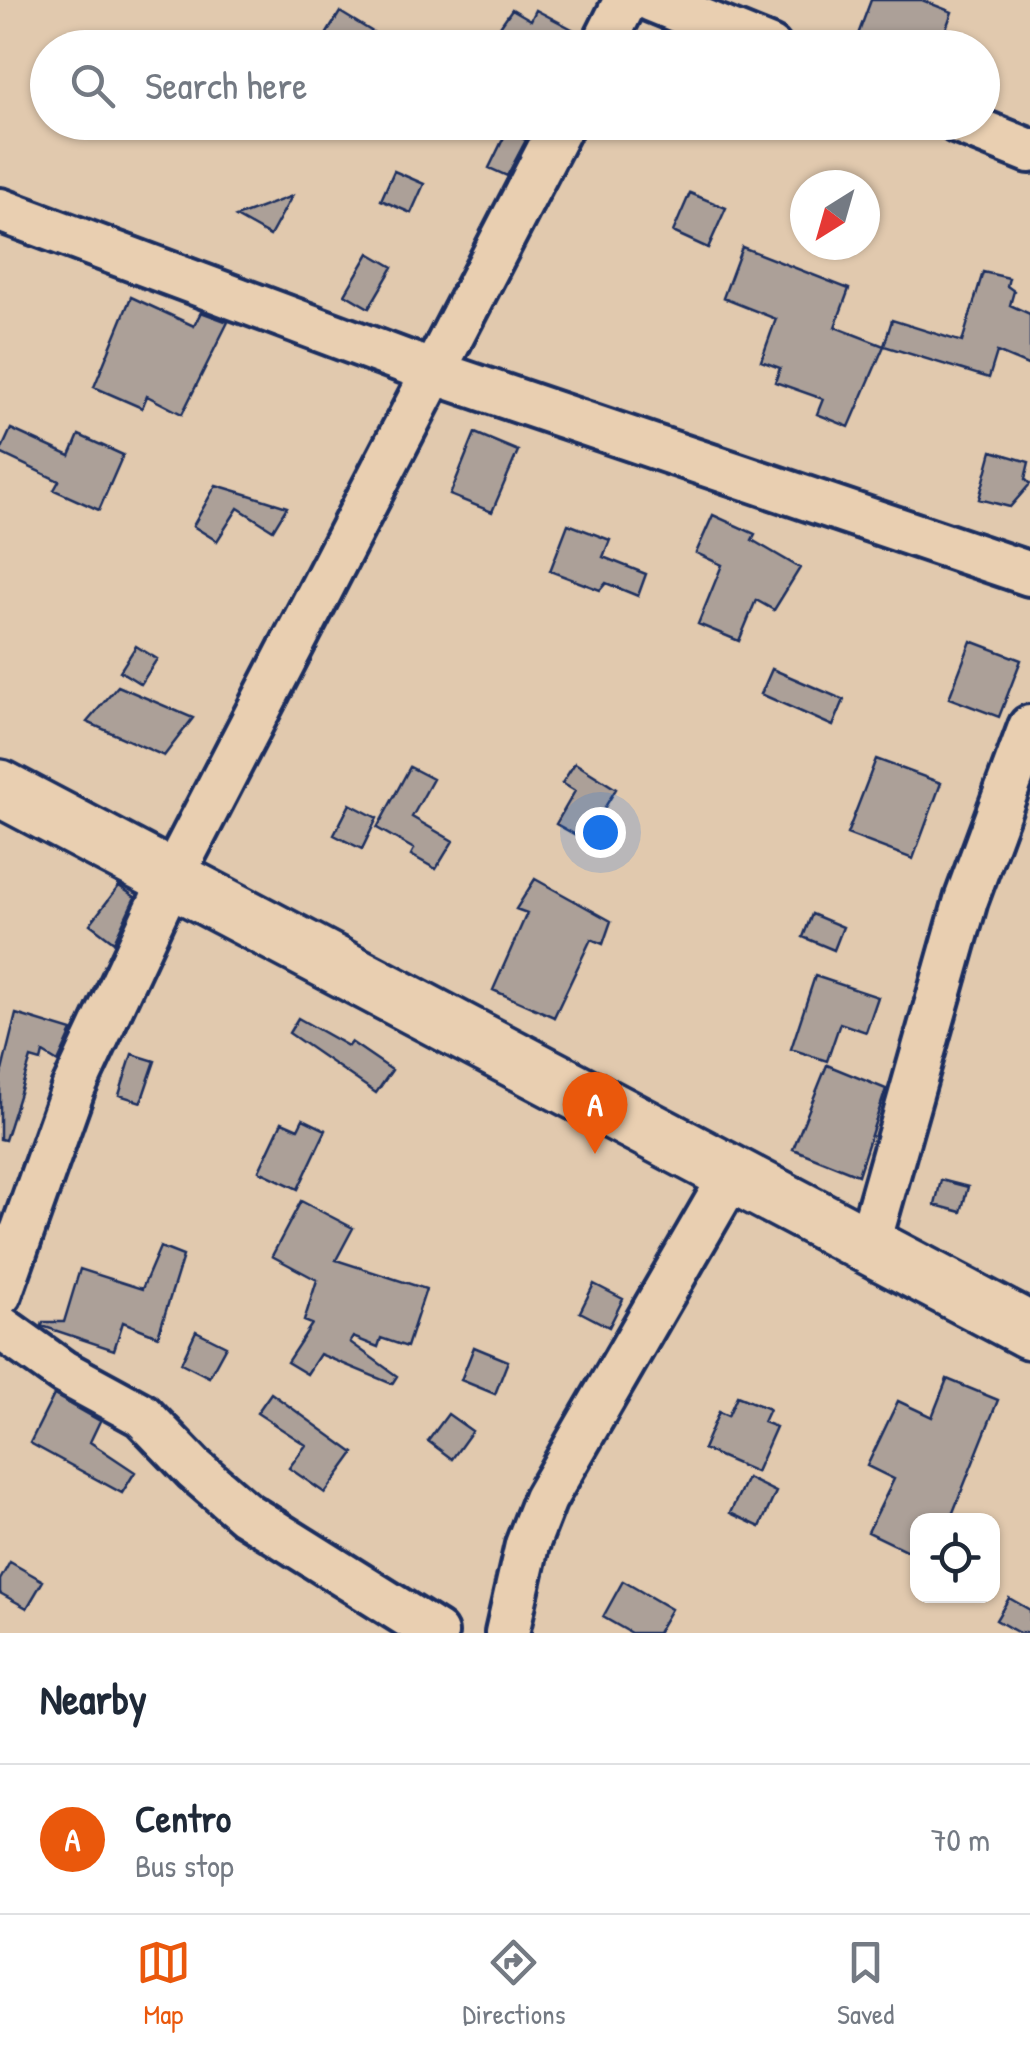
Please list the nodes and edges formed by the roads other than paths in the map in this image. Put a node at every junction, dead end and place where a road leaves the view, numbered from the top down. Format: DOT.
graph roads {
  1 [pos="626,0"];
  2 [pos="652,0"];
  3 [pos="611,30"];
  4 [pos="726,30"];
  5 [pos="554,140"];
  6 [pos="1000,140"];
  7 [pos="1030,152"];
  8 [pos="0,210"];
  9 [pos="433,372"];
  10 [pos="1030,574"];
  11 [pos="1030,727"];
  12 [pos="0,788"];
  13 [pos="172,878"];
  14 [pos="733,1173"];
  15 [pos="868,1246"];
  16 [pos="0,1294"];
  17 [pos="0,1327"];
  18 [pos="1030,1331"];
  19 [pos="436,1633"];
  20 [pos="507,1633"];
  1 -- 3 [label="street"];
  2 -- 4 [label="street"];
  5 -- 9 [label="street"];
  6 -- 7 [label="street"];
  8 -- 9 [label="street"];
  9 -- 10 [label="street"];
  9 -- 13 [label="street"];
  11 -- 15 [label="street"];
  12 -- 13 [label="highway"];
  13 -- 14 [label="highway"];
  13 -- 16 [label="street"];
  14 -- 15 [label="highway"];
  14 -- 20 [label="street"];
  15 -- 18 [label="highway"];
  17 -- 19 [label="street"];
}
